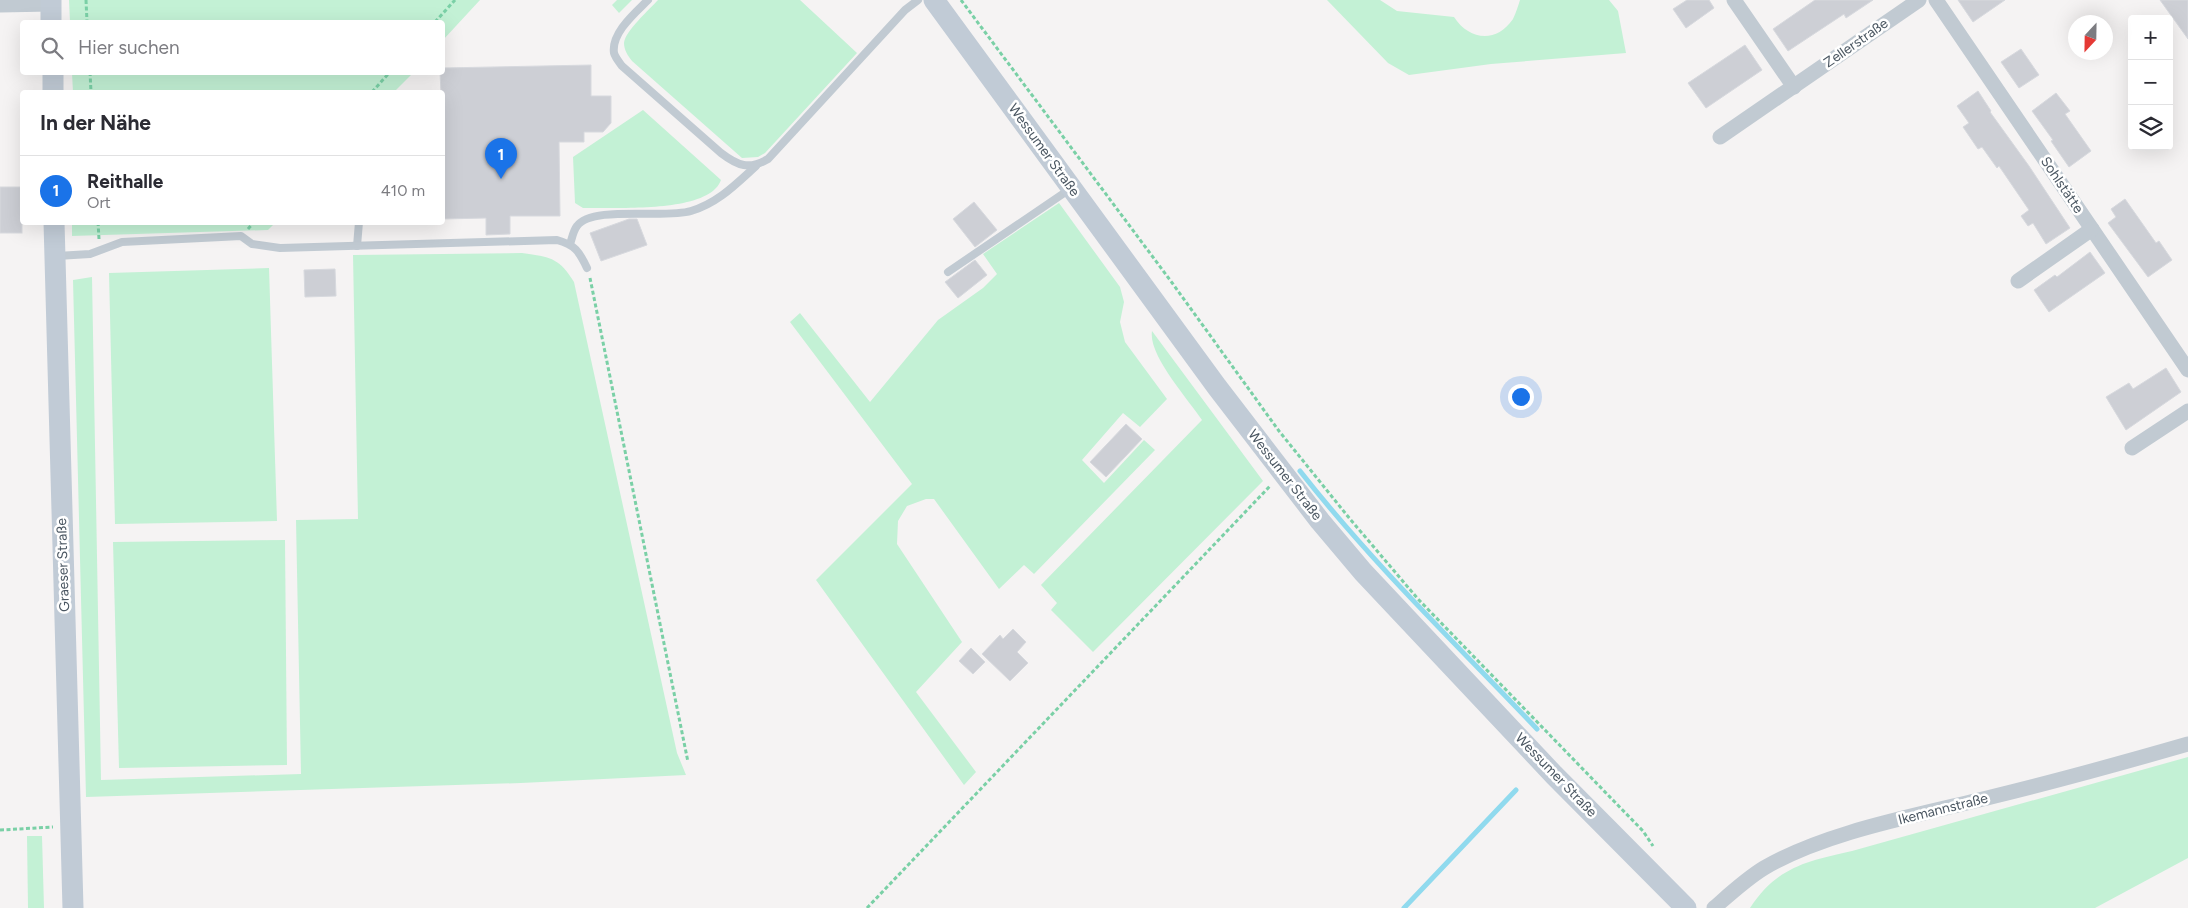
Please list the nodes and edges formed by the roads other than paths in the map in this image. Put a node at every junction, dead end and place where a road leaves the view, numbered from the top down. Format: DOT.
graph roads {
  1 [pos="648,0"];
  2 [pos="918,0"];
  3 [pos="934,0"];
  4 [pos="1734,0"];
  5 [pos="1919,0"];
  6 [pos="1936,0"];
  7 [pos="0,5"];
  8 [pos="51,9"];
  9 [pos="53,75"];
  10 [pos="1794,87"];
  11 [pos="53,90"];
  12 [pos="1720,137"];
  13 [pos="756,166"];
  14 [pos="1071,188"];
  15 [pos="54,225"];
  16 [pos="359,225"];
  17 [pos="2092,229"];
  18 [pos="570,244"];
  19 [pos="357,246"];
  20 [pos="55,257"];
  21 [pos="587,268"];
  22 [pos="948,272"];
  23 [pos="2018,281"];
  24 [pos="2188,370"];
  25 [pos="2188,411"];
  26 [pos="2132,448"];
  27 [pos="2188,744"];
  28 [pos="72,908"];
  29 [pos="1686,908"];
  30 [pos="1714,908"];
  1 -- 13 [label="lane"];
  2 -- 13 [label="lane"];
  3 -- 14 [label="main road, Wessumer Straße"];
  4 -- 10 [label="street"];
  5 -- 10 [label="street, Zellerstraße"];
  6 -- 17 [label="street, Sohlstätte"];
  7 -- 8 [label="street"];
  9 -- 11 [label="main road"];
  10 -- 12 [label="street, Zellerstraße"];
  13 -- 18 [label="lane"];
  14 -- 22 [label="lane"];
  14 -- 29 [label="main road, Wessumer Straße"];
  15 -- 20 [label="main road, Graeser Straße"];
  16 -- 19 [label="lane"];
  17 -- 23 [label="street"];
  17 -- 24 [label="street, Sohlstätte"];
  18 -- 19 [label="lane"];
  18 -- 21 [label="lane"];
  19 -- 20 [label="lane"];
  20 -- 28 [label="main road, Graeser Straße"];
  25 -- 26 [label="street"];
  27 -- 30 [label="street, Ikemannstraße"];
}
